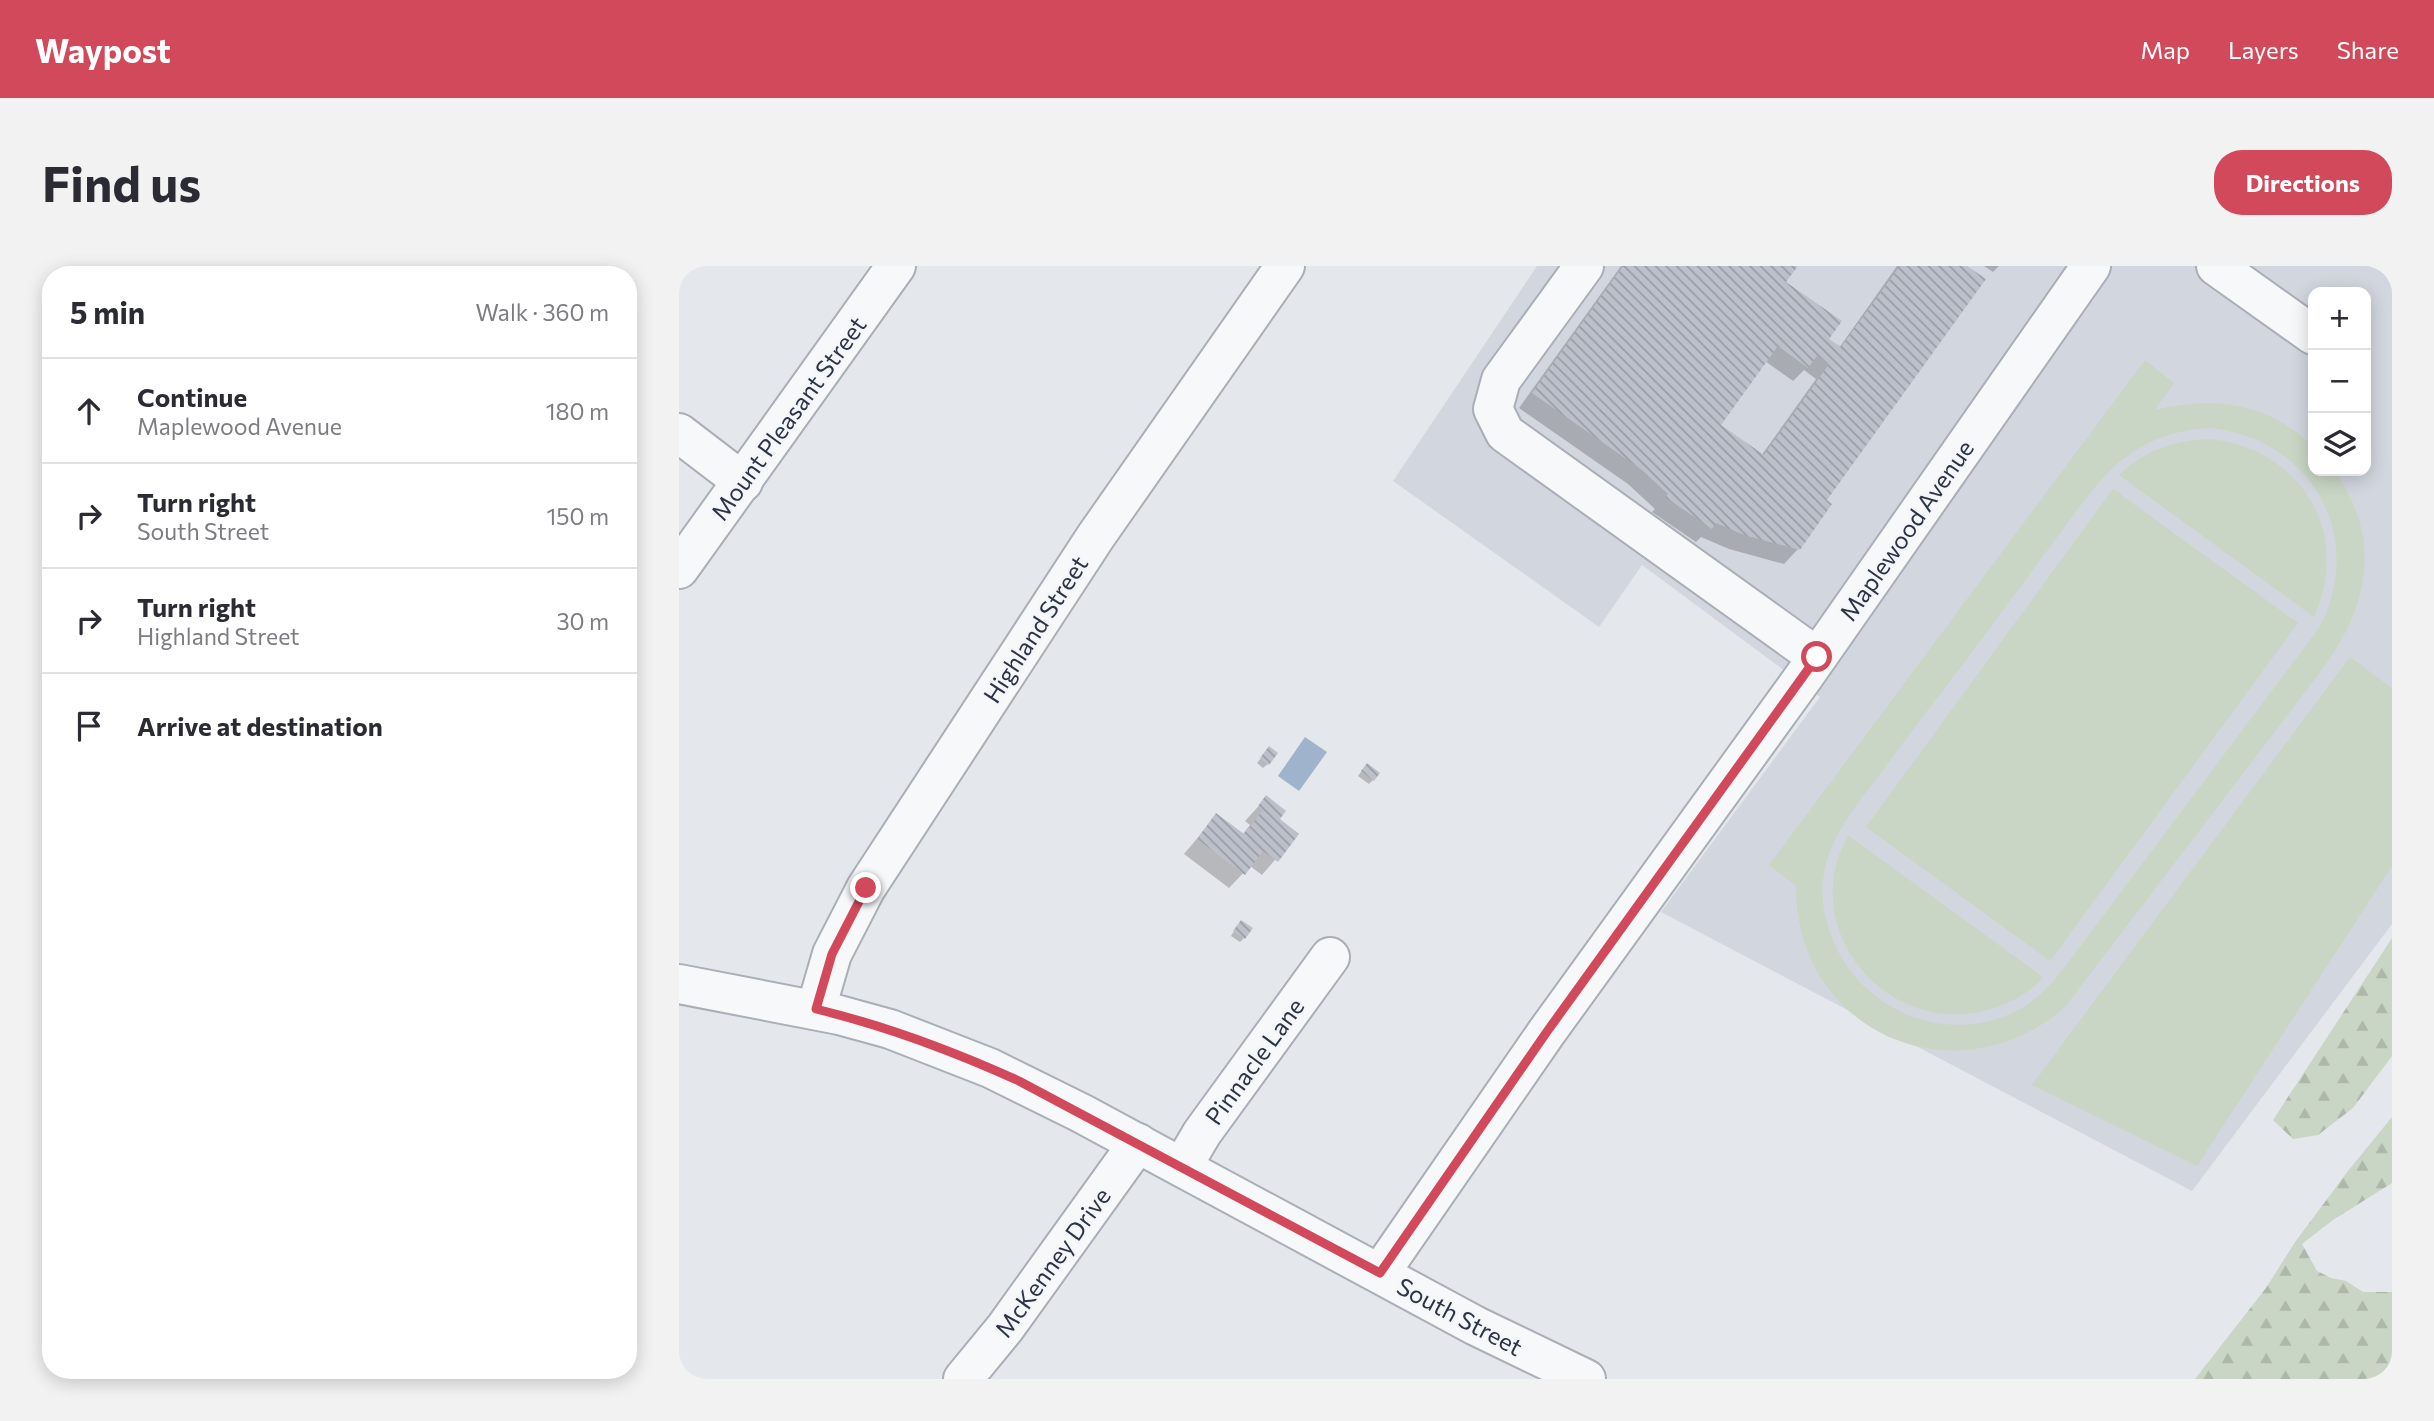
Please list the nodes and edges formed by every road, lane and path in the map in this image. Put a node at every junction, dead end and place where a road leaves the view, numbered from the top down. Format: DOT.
graph roads {
  1 [pos="896,266"];
  2 [pos="1285,266"];
  3 [pos="1584,266"];
  4 [pos="2091,266"];
  5 [pos="2216,266"];
  6 [pos="2308,331"];
  7 [pos="679,433"];
  8 [pos="743,482"];
  9 [pos="679,569"];
  10 [pos="1817,657"];
  11 [pos="1330,957"];
  12 [pos="679,984"];
  13 [pos="816,1009"];
  14 [pos="1138,1143"];
  15 [pos="1182,1167"];
  16 [pos="1380,1273"];
  17 [pos="963,1379"];
  18 [pos="1586,1379"];
  1 -- 8 [label="street, Mount Pleasant Street"];
  2 -- 13 [label="street, Highland Street"];
  3 -- 10 [label="street"];
  4 -- 10 [label="street, Maplewood Avenue"];
  5 -- 6 [label="street"];
  7 -- 8 [label="street"];
  8 -- 9 [label="street, Mount Pleasant Street"];
  10 -- 16 [label="street, Maplewood Avenue"];
  11 -- 15 [label="street, Pinnacle Lane"];
  12 -- 13 [label="street, South Street"];
  13 -- 14 [label="street, South Street"];
  14 -- 15 [label="street, South Street"];
  14 -- 17 [label="street, McKenney Drive"];
  15 -- 16 [label="street, South Street"];
  16 -- 18 [label="street, South Street"];
}
